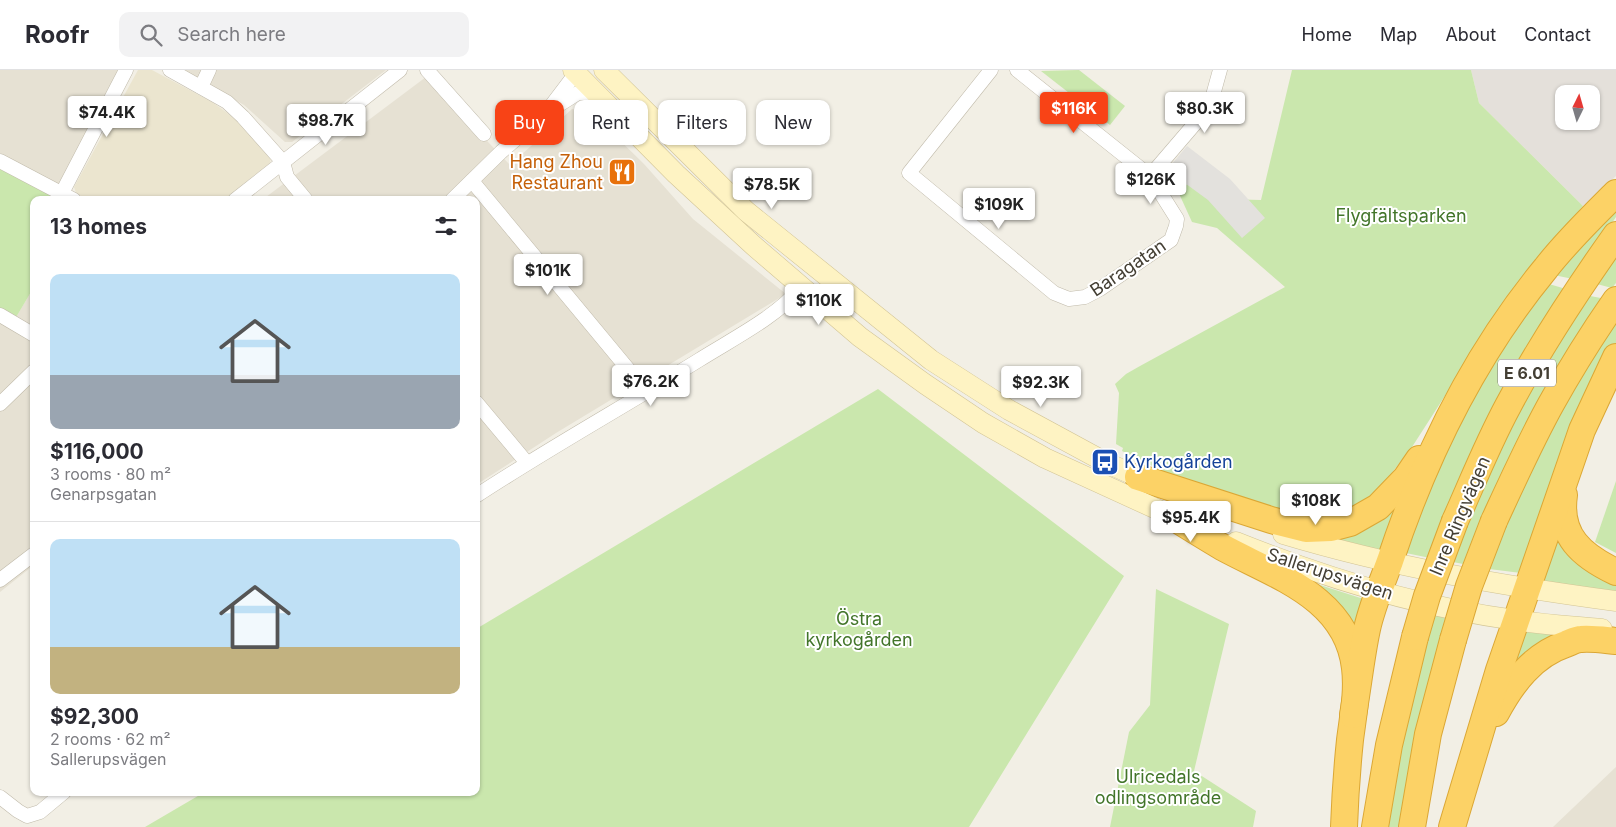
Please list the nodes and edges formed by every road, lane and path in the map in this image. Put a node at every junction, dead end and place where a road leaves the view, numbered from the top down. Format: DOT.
graph roads {
  1 [pos="126,70"];
  2 [pos="170,70"];
  3 [pos="209,70"];
  4 [pos="400,70"];
  5 [pos="427,70"];
  6 [pos="604,70"];
  7 [pos="990,70"];
  8 [pos="1016,70"];
  9 [pos="1220,70"];
  10 [pos="574,71"];
  11 [pos="201,87"];
  12 [pos="555,100"];
  13 [pos="601,100"];
  14 [pos="602,100"];
  15 [pos="564,102"];
  16 [pos="658,124"];
  17 [pos="658,129"];
  18 [pos="484,134"];
  19 [pos="509,145"];
  20 [pos="647,145"];
  21 [pos="679,145"];
  22 [pos="0,161"];
  23 [pos="283,162"];
  24 [pos="1150,176"];
  25 [pos="472,181"];
  26 [pos="1616,193"];
  27 [pos="68,196"];
  28 [pos="240,196"];
  29 [pos="303,196"];
  30 [pos="456,196"];
  31 [pos="1616,235"];
  32 [pos="801,288"];
  33 [pos="1616,300"];
  34 [pos="0,314"];
  35 [pos="30,333"];
  36 [pos="1616,358"];
  37 [pos="30,375"];
  38 [pos="647,392"];
  39 [pos="0,404"];
  40 [pos="480,407"];
  41 [pos="1447,420"];
  42 [pos="528,463"];
  43 [pos="1570,465"];
  44 [pos="1138,477"];
  45 [pos="480,493"];
  46 [pos="1173,517"];
  47 [pos="30,557"];
  48 [pos="1389,562"];
  49 [pos="1616,572"];
  50 [pos="0,580"];
  51 [pos="1527,589"];
  52 [pos="1379,591"];
  53 [pos="1616,601"];
  54 [pos="1516,621"];
  55 [pos="1616,631"];
  56 [pos="1616,641"];
  57 [pos="1353,715"];
  58 [pos="1475,753"];
  59 [pos="59,796"];
  60 [pos="0,797"];
  61 [pos="1344,827"];
  62 [pos="1376,827"];
  63 [pos="1412,827"];
  64 [pos="1452,827"];
  1 -- 27 [label="street"];
  2 -- 11 [label="street"];
  3 -- 11 [label="street"];
  4 -- 23 [label="street"];
  5 -- 18 [label="street"];
  6 -- 16 [label="main road, Sallerupsvägen"];
  7 -- 24 [label="street, Baragatan"];
  8 -- 24 [label="street"];
  9 -- 24 [label="street"];
  10 -- 12 [label="street"];
  10 -- 14 [label="main road, Sallerupsvägen"];
  10 -- 17 [label="main road"];
  11 -- 23 [label="street"];
  13 -- 15 [label="street"];
  19 -- 25 [label="street"];
  20 -- 32 [label="main road, Sallerupsvägen"];
  21 -- 44 [label="main road, Sallerupsvägen"];
  22 -- 27 [label="street"];
  23 -- 28 [label="street"];
  23 -- 29 [label="street"];
  25 -- 30 [label="street"];
  25 -- 38 [label="street"];
  26 -- 41 [label="highway"];
  31 -- 62 [label="highway, Inre Ringvägen / E 6.01, bridge"];
  32 -- 38 [label="street"];
  32 -- 46 [label="main road, Sallerupsvägen"];
  33 -- 63 [label="highway, Inre Ringvägen / E 6.01, bridge"];
  34 -- 35 [label="street"];
  36 -- 43 [label="highway"];
  37 -- 39 [label="street"];
  38 -- 42 [label="street"];
  40 -- 42 [label="street"];
  41 -- 44 [label="highway"];
  41 -- 48 [label="highway"];
  42 -- 45 [label="street"];
  43 -- 49 [label="highway"];
  43 -- 51 [label="highway"];
  44 -- 48 [label="main road, Sallerupsvägen"];
  46 -- 52 [label="main road, Sallerupsvägen"];
  46 -- 57 [label="highway"];
  47 -- 50 [label="street"];
  48 -- 51 [label="main road, Sallerupsvägen"];
  48 -- 52 [label="highway"];
  51 -- 53 [label="main road, Sallerupsvägen"];
  51 -- 54 [label="highway"];
  52 -- 54 [label="main road, Sallerupsvägen"];
  52 -- 57 [label="highway"];
  54 -- 55 [label="main road, Sallerupsvägen"];
  54 -- 58 [label="highway"];
  56 -- 58 [label="highway"];
  57 -- 61 [label="highway"];
  58 -- 64 [label="highway"];
  59 -- 60 [label="street"];
}
